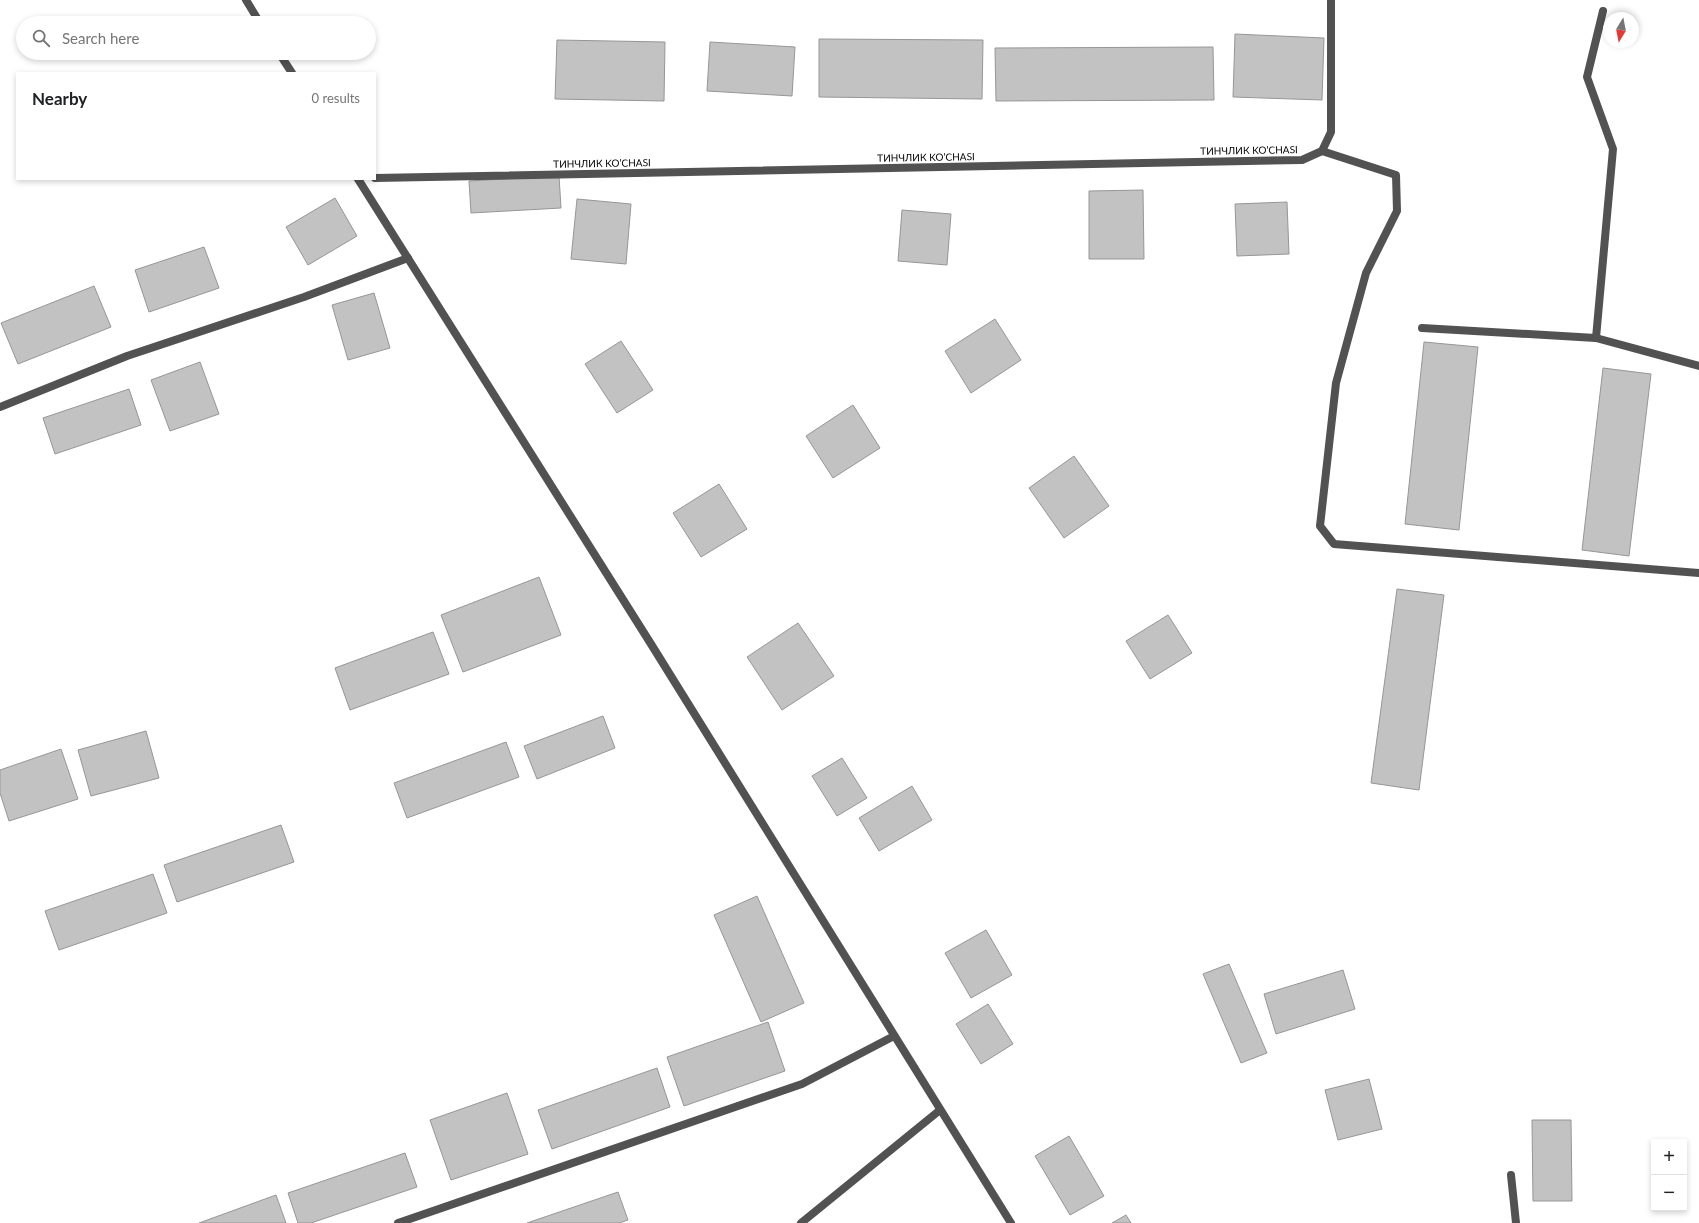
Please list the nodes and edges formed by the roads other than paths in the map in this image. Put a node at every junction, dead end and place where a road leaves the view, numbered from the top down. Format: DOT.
graph roads {
  1 [pos="246,0"];
  2 [pos="1330,0"];
  3 [pos="1603,11"];
  4 [pos="256,16"];
  5 [pos="284,60"];
  6 [pos="291,72"];
  7 [pos="1322,151"];
  8 [pos="376,178"];
  9 [pos="359,180"];
  10 [pos="408,258"];
  11 [pos="1422,328"];
  12 [pos="1596,338"];
  13 [pos="1699,366"];
  14 [pos="0,407"];
  15 [pos="1699,573"];
  16 [pos="894,1036"];
  17 [pos="940,1110"];
  18 [pos="1511,1175"];
  19 [pos="398,1223"];
  20 [pos="801,1223"];
  21 [pos="1011,1223"];
  22 [pos="1516,1223"];
  1 -- 4 [label="street"];
  2 -- 7 [label="street"];
  3 -- 12 [label="street"];
  5 -- 6 [label="street"];
  7 -- 8 [label="street, ТИНЧЛИК KO’CHASI"];
  7 -- 15 [label="street"];
  9 -- 10 [label="street"];
  10 -- 14 [label="street"];
  10 -- 16 [label="street"];
  11 -- 12 [label="street"];
  12 -- 13 [label="street"];
  16 -- 17 [label="street"];
  16 -- 19 [label="street"];
  17 -- 20 [label="street"];
  17 -- 21 [label="street"];
  18 -- 22 [label="street"];
}
